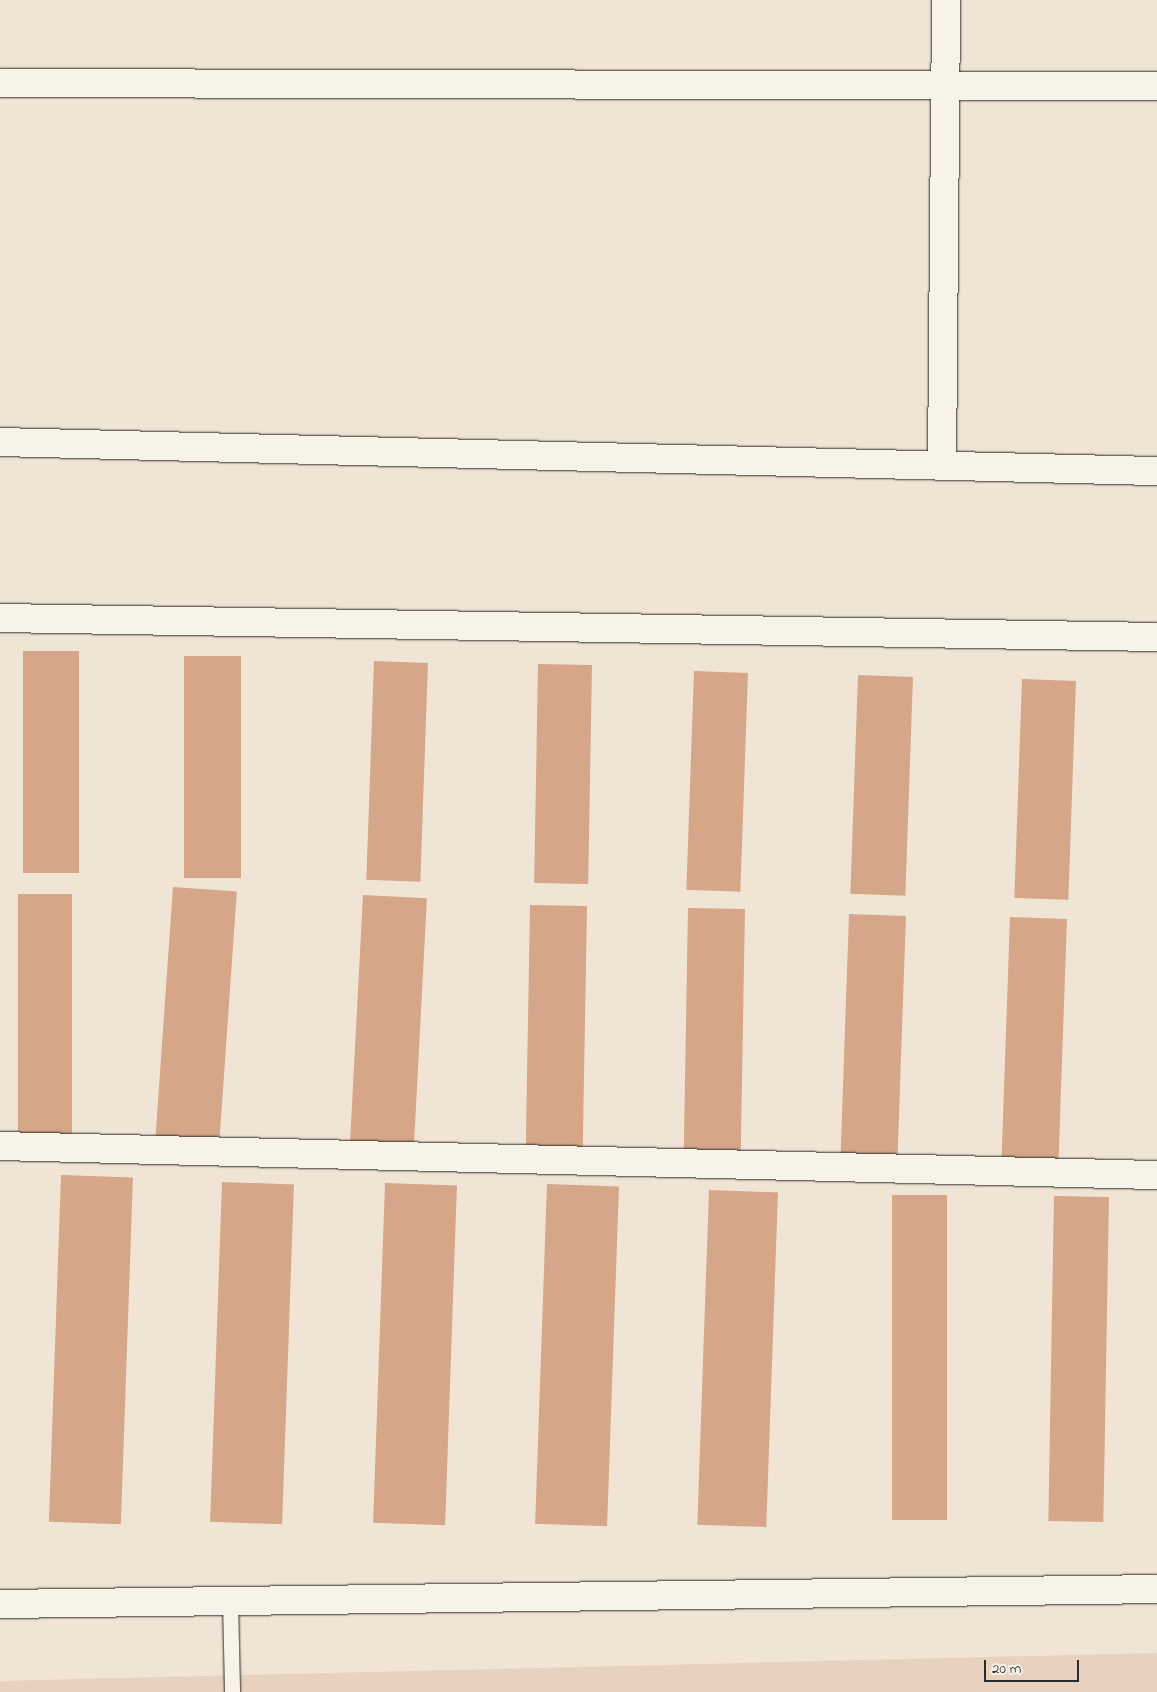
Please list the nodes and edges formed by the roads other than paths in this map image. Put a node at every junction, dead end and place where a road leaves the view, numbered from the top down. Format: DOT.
graph roads {
  1 [pos="946,0"];
  2 [pos="0,83"];
  3 [pos="945,86"];
  4 [pos="1157,86"];
  5 [pos="0,442"];
  6 [pos="942,466"];
  7 [pos="1157,471"];
  8 [pos="0,618"];
  9 [pos="1157,637"];
  10 [pos="0,1146"];
  11 [pos="1157,1175"];
  12 [pos="1157,1589"];
  13 [pos="230,1601"];
  14 [pos="0,1604"];
  15 [pos="232,1692"];
  1 -- 3 [label="street"];
  2 -- 3 [label="street"];
  3 -- 4 [label="street"];
  3 -- 6 [label="street"];
  5 -- 6 [label="street"];
  6 -- 7 [label="street"];
  8 -- 9 [label="street"];
  10 -- 11 [label="street"];
  12 -- 13 [label="street"];
  13 -- 14 [label="street"];
  13 -- 15 [label="lane"];
}
